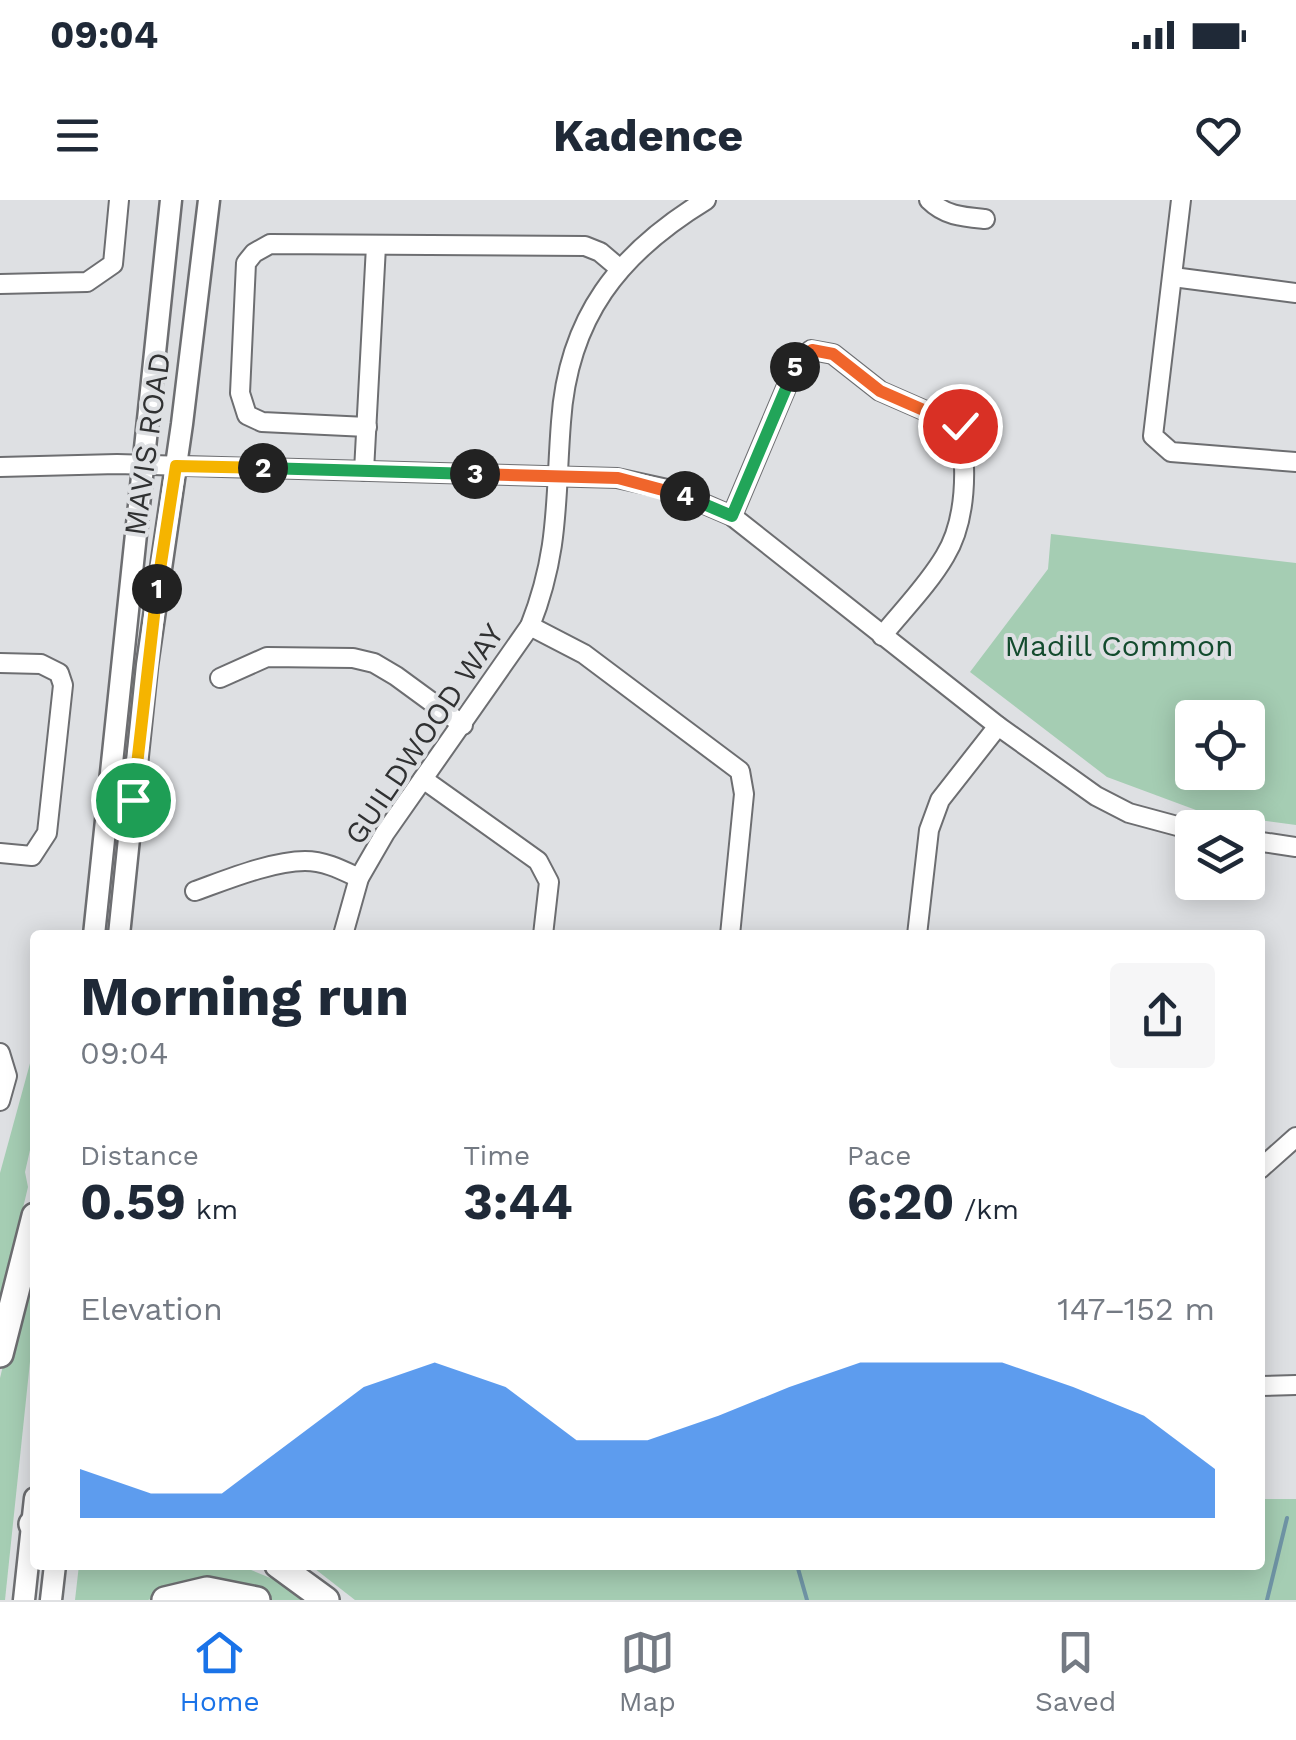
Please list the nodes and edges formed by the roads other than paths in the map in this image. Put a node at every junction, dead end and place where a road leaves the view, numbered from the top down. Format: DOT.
graph roads {
  1 [pos="118,200"];
  2 [pos="171,200"];
  3 [pos="209,200"];
  4 [pos="706,200"];
  5 [pos="930,200"];
  6 [pos="1181,200"];
  7 [pos="985,219"];
  8 [pos="376,246"];
  9 [pos="619,268"];
  10 [pos="1172,277"];
  11 [pos="0,284"];
  12 [pos="1296,293"];
  13 [pos="367,427"];
  14 [pos="1296,462"];
  15 [pos="143,464"];
  16 [pos="176,466"];
  17 [pos="0,468"];
  18 [pos="364,471"];
  19 [pos="559,476"];
  20 [pos="732,516"];
  21 [pos="530,626"];
  22 [pos="882,636"];
  23 [pos="0,662"];
  24 [pos="220,678"];
  25 [pos="463,725"];
  26 [pos="998,726"];
  27 [pos="423,780"];
  28 [pos="1175,825"];
  29 [pos="1265,842"];
  30 [pos="1296,847"];
  31 [pos="0,853"];
  32 [pos="360,878"];
  33 [pos="195,891"];
  34 [pos="95,930"];
  35 [pos="120,930"];
  36 [pos="344,930"];
  37 [pos="544,930"];
  38 [pos="730,930"];
  39 [pos="918,930"];
  40 [pos="0,1053"];
  41 [pos="0,1101"];
  42 [pos="1296,1137"];
  43 [pos="1265,1165"];
  44 [pos="30,1236"];
  45 [pos="0,1354"];
  46 [pos="1296,1385"];
  47 [pos="1265,1386"];
  48 [pos="30,1554"];
  49 [pos="55,1570"];
  50 [pos="285,1570"];
  51 [pos="24,1600"];
  52 [pos="52,1600"];
  53 [pos="165,1600"];
  54 [pos="258,1600"];
  55 [pos="326,1600"];
  1 -- 11 [label="street"];
  2 -- 15 [label="main road, MAVIS ROAD"];
  3 -- 16 [label="main road, MAVIS ROAD"];
  4 -- 9 [label="street, GUILDWOOD WAY"];
  5 -- 7 [label="street"];
  6 -- 10 [label="street"];
  8 -- 9 [label="street"];
  8 -- 13 [label="street"];
  8 -- 13 [label="street"];
  9 -- 19 [label="street, GUILDWOOD WAY"];
  10 -- 12 [label="street"];
  10 -- 14 [label="street"];
  13 -- 18 [label="street"];
  15 -- 16 [label="street"];
  15 -- 17 [label="street"];
  15 -- 34 [label="main road, MAVIS ROAD"];
  16 -- 18 [label="street"];
  16 -- 35 [label="main road, MAVIS ROAD"];
  18 -- 19 [label="street"];
  19 -- 20 [label="street"];
  19 -- 21 [label="street, GUILDWOOD WAY"];
  20 -- 22 [label="street"];
  20 -- 22 [label="street"];
  21 -- 25 [label="street, GUILDWOOD WAY"];
  21 -- 38 [label="street"];
  22 -- 26 [label="street"];
  23 -- 31 [label="street"];
  24 -- 25 [label="street"];
  25 -- 27 [label="street, GUILDWOOD WAY"];
  26 -- 28 [label="street"];
  26 -- 39 [label="street"];
  27 -- 32 [label="street, GUILDWOOD WAY"];
  27 -- 37 [label="street"];
  29 -- 30 [label="street"];
  32 -- 33 [label="street"];
  32 -- 36 [label="street, GUILDWOOD WAY"];
  40 -- 41 [label="street"];
  42 -- 43 [label="street"];
  44 -- 45 [label="highway"];
  46 -- 47 [label="street"];
  48 -- 51 [label="main road"];
  49 -- 52 [label="main road"];
  50 -- 55 [label="highway"];
  53 -- 54 [label="highway"];
}
